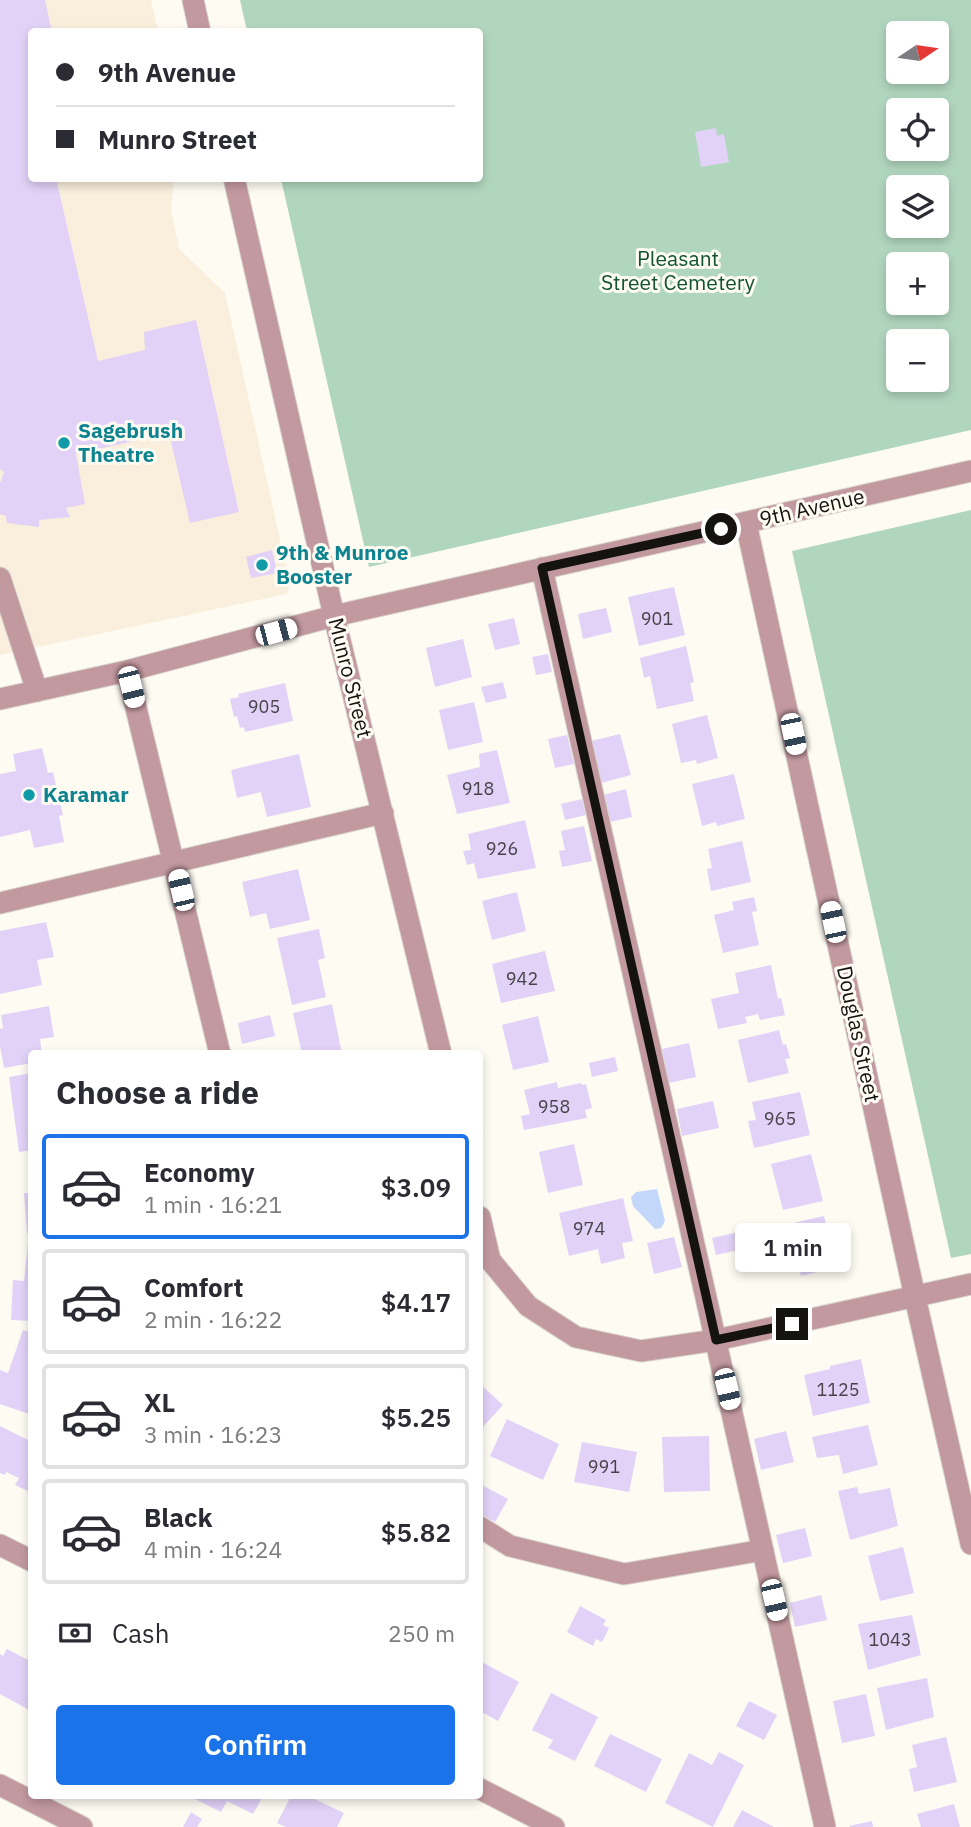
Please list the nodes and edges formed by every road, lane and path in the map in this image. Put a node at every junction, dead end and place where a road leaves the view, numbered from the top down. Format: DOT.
graph roads {
  1 [pos="193,0"];
  2 [pos="199,28"];
  3 [pos="235,182"];
  4 [pos="971,471"];
  5 [pos="746,523"];
  6 [pos="542,568"];
  7 [pos="0,578"];
  8 [pos="334,617"];
  9 [pos="127,670"];
  10 [pos="37,691"];
  11 [pos="0,699"];
  12 [pos="383,813"];
  13 [pos="174,863"];
  14 [pos="0,903"];
  15 [pos="219,1050"];
  16 [pos="439,1050"];
  17 [pos="483,1230"];
  18 [pos="971,1284"];
  19 [pos="915,1297"];
  20 [pos="716,1340"];
  21 [pos="483,1529"];
  22 [pos="971,1544"];
  23 [pos="0,1545"];
  24 [pos="763,1550"];
  25 [pos="28,1559"];
  26 [pos="0,1785"];
  27 [pos="483,1791"];
  28 [pos="82,1827"];
  29 [pos="554,1827"];
  30 [pos="825,1827"];
  1 -- 2 [label="street"];
  3 -- 8 [label="street, Munro Street"];
  4 -- 5 [label="street, 9th Avenue"];
  5 -- 6 [label="street, 9th Avenue"];
  5 -- 19 [label="street, Douglas Street"];
  6 -- 8 [label="street, 9th Avenue"];
  6 -- 20 [label="street"];
  7 -- 10 [label="street"];
  8 -- 9 [label="street, 9th Avenue"];
  8 -- 12 [label="street, Munro Street"];
  9 -- 10 [label="street, 9th Avenue"];
  9 -- 13 [label="street"];
  10 -- 11 [label="street, 9th Avenue"];
  12 -- 13 [label="street"];
  12 -- 16 [label="street, Munro Street"];
  13 -- 14 [label="street"];
  13 -- 15 [label="street"];
  17 -- 20 [label="street"];
  18 -- 19 [label="street"];
  19 -- 20 [label="street"];
  19 -- 22 [label="street, Douglas Street"];
  20 -- 24 [label="street"];
  21 -- 24 [label="street"];
  23 -- 25 [label="street"];
  24 -- 30 [label="street"];
  26 -- 28 [label="street"];
  27 -- 29 [label="street"];
}
